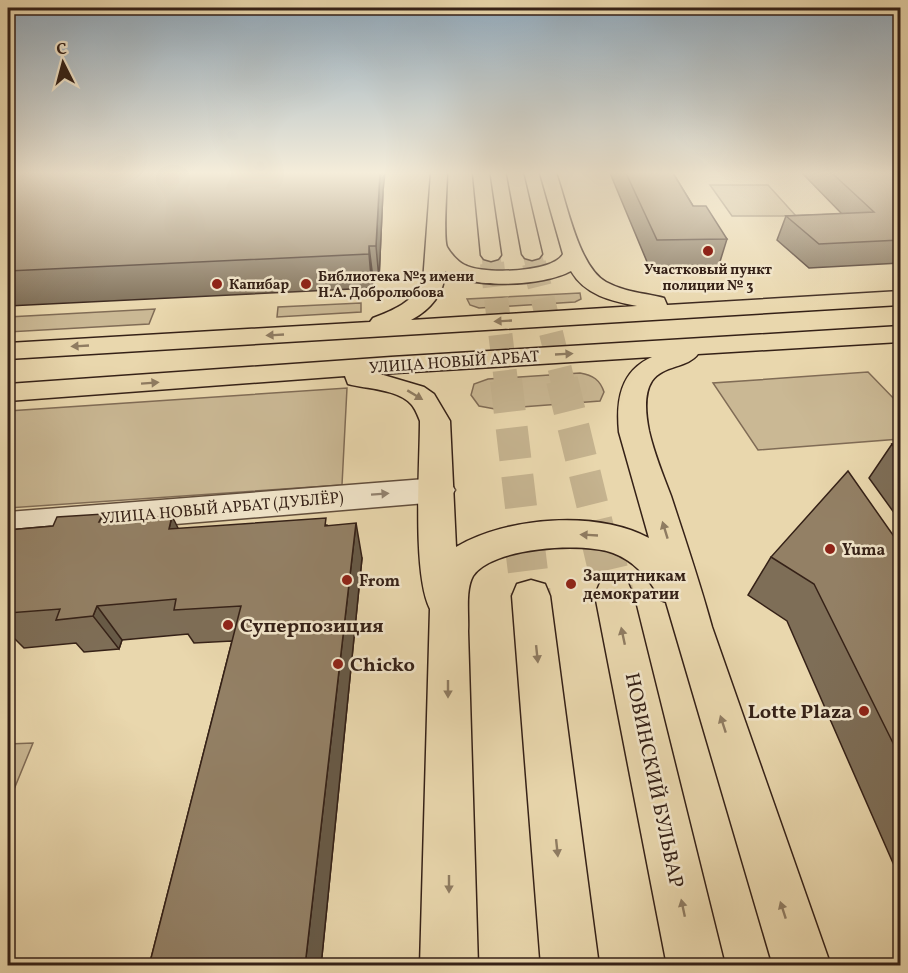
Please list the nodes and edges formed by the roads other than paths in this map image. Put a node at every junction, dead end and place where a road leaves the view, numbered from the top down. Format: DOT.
graph roads {
  1 [pos="438,218"];
  2 [pos="487,218"];
  3 [pos="525,218"];
  4 [pos="563,218"];
  5 [pos="437,247"];
  6 [pos="532,254"];
  7 [pos="574,254"];
  8 [pos="491,255"];
  9 [pos="900,298"];
  10 [pos="708,309"];
  11 [pos="333,332"];
  12 [pos="900,334"];
  13 [pos="730,344"];
  14 [pos="8,351"];
  15 [pos="276,375"];
  16 [pos="8,393"];
  17 [pos="438,490"];
  18 [pos="8,525"];
  19 [pos="614,595"];
  20 [pos="531,596"];
  21 [pos="692,627"];
  22 [pos="448,631"];
  23 [pos="449,966"];
  24 [pos="570,966"];
  25 [pos="696,966"];
  26 [pos="801,966"];
  1 -- 5 [label="main road"];
  2 -- 8 [label="main road"];
  3 -- 6 [label="main road"];
  4 -- 7 [label="main road"];
  5 -- 7 [label="main road"];
  5 -- 11 [label="main road"];
  7 -- 10 [label="main road"];
  9 -- 10 [label="main road"];
  10 -- 11 [label="main road, one-way"];
  11 -- 14 [label="main road, one-way"];
  12 -- 13 [label="main road, УЛИЦА НОВЫЙ АРБАТ"];
  15 -- 13 [label="main road, УЛИЦА НОВЫЙ АРБАТ, one-way"];
  21 -- 13 [label="main road, one-way"];
  16 -- 15 [label="main road, УЛИЦА НОВЫЙ АРБАТ, one-way"];
  15 -- 17 [label="main road, one-way"];
  18 -- 17 [label="street, УЛИЦА НОВЫЙ АРБАТ (ДУБЛЁР), one-way"];
  17 -- 22 [label="main road"];
  25 -- 19 [label="main road, НОВИНСКИЙ БУЛЬВАР, one-way"];
  20 -- 24 [label="main road, one-way"];
  21 -- 22 [label="main road, one-way"];
  26 -- 21 [label="main road, one-way"];
  22 -- 23 [label="main road, one-way"];
}
